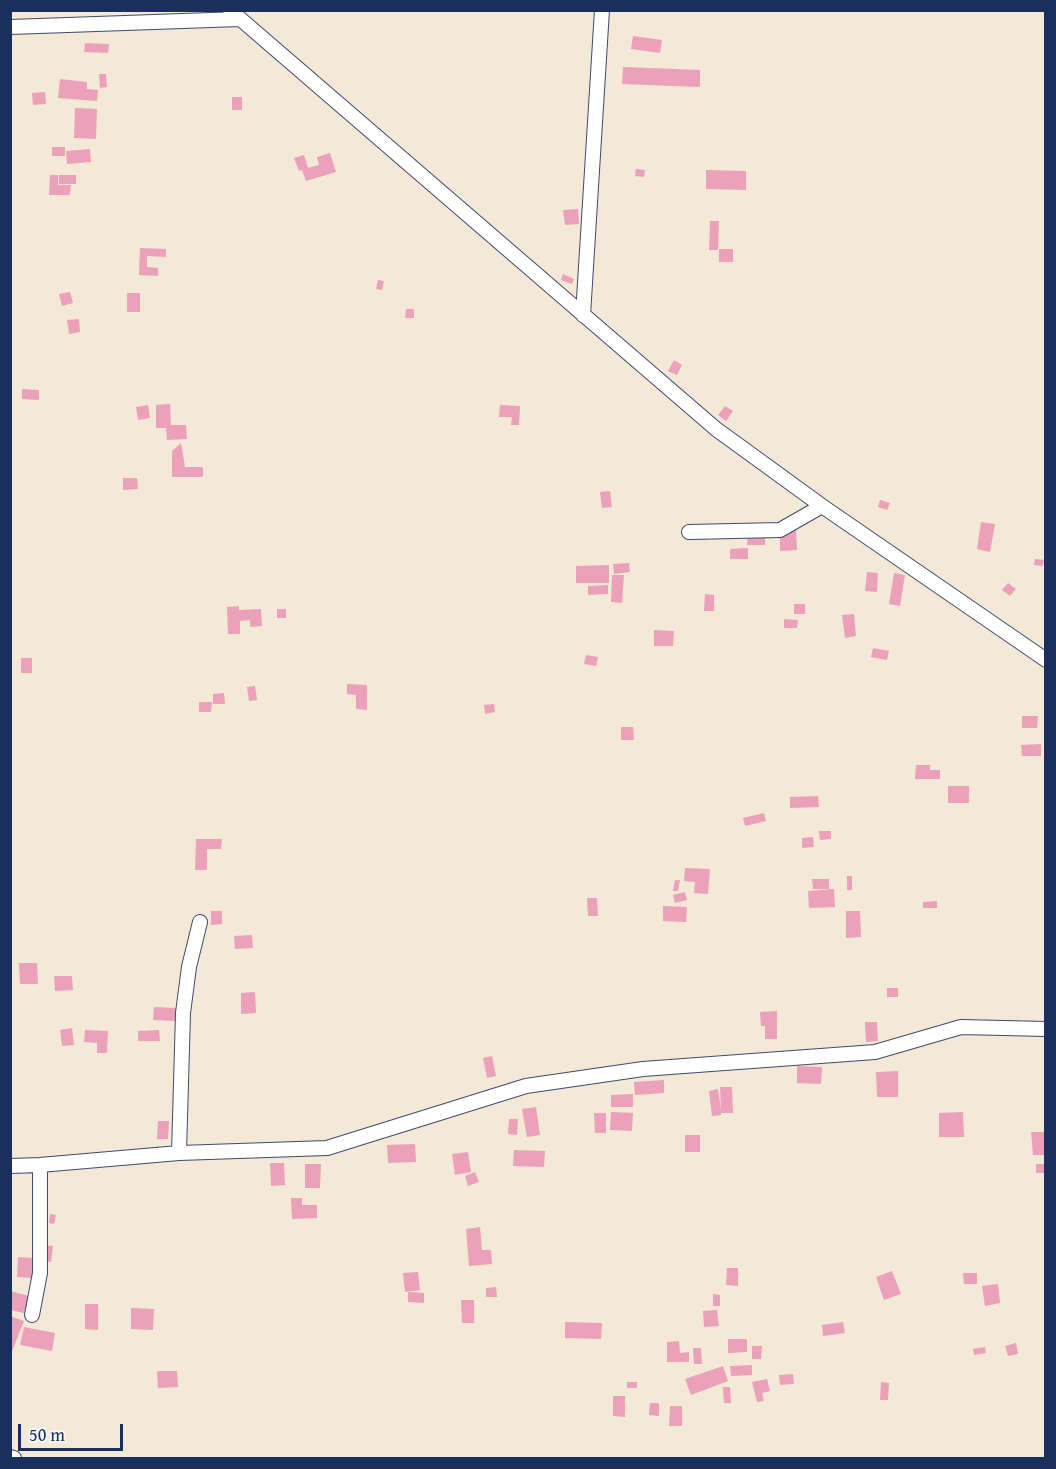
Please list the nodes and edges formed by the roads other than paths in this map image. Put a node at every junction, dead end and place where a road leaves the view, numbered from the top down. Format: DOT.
graph roads {
  1 [pos="602,10"];
  2 [pos="235,15"];
  3 [pos="10,27"];
  4 [pos="583,315"];
  5 [pos="822,506"];
  6 [pos="689,532"];
  7 [pos="1046,660"];
  8 [pos="200,922"];
  9 [pos="1046,1029"];
  10 [pos="178,1153"];
  11 [pos="40,1165"];
  12 [pos="10,1166"];
  13 [pos="32,1315"];
  1 -- 4 [label="street"];
  2 -- 3 [label="street"];
  2 -- 4 [label="street"];
  4 -- 5 [label="street"];
  5 -- 6 [label="street"];
  5 -- 7 [label="street"];
  8 -- 10 [label="street"];
  9 -- 10 [label="street"];
  10 -- 11 [label="street"];
  11 -- 12 [label="street"];
  11 -- 13 [label="street"];
}
